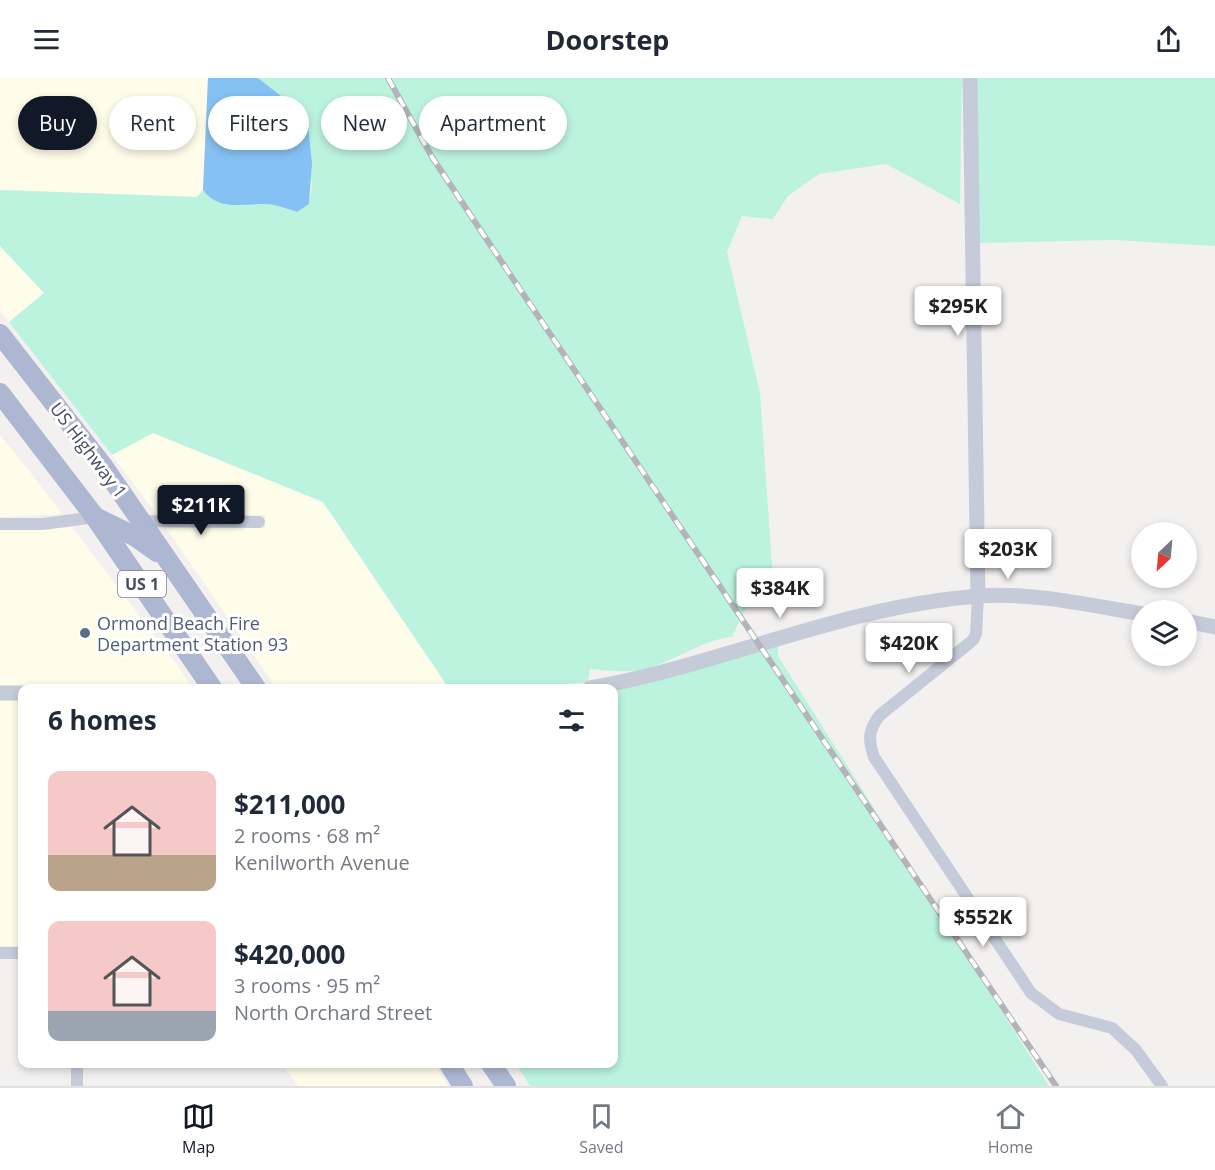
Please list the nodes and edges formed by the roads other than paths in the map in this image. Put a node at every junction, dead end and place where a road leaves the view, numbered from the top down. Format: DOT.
graph roads {
  1 [pos="970,78"];
  2 [pos="3,338"];
  3 [pos="0,393"];
  4 [pos="68,482"];
  5 [pos="94,517"];
  6 [pos="142,521"];
  7 [pos="259,522"];
  8 [pos="0,524"];
  9 [pos="171,563"];
  10 [pos="978,596"];
  11 [pos="1131,612"];
  12 [pos="1197,623"];
  13 [pos="1215,627"];
  14 [pos="209,684"];
  15 [pos="253,684"];
  16 [pos="613,684"];
  17 [pos="0,693"];
  18 [pos="18,693"];
  19 [pos="0,953"];
  20 [pos="18,953"];
  21 [pos="77,1068"];
  22 [pos="452,1068"];
  23 [pos="494,1068"];
  24 [pos="77,1086"];
  25 [pos="463,1086"];
  26 [pos="506,1086"];
  27 [pos="1162,1086"];
  1 -- 10 [label="street"];
  2 -- 6 [label="main road, US Highway 1 / US 1"];
  3 -- 4 [label="main road, US Highway 1 / US 1"];
  4 -- 5 [label="main road, US Highway 1 / US 1"];
  4 -- 6 [label="main road"];
  5 -- 8 [label="street"];
  5 -- 9 [label="main road"];
  5 -- 14 [label="main road, US Highway 1 / US 1"];
  6 -- 7 [label="street"];
  6 -- 9 [label="main road, US Highway 1 / US 1"];
  9 -- 15 [label="main road, US Highway 1 / US 1"];
  10 -- 11 [label="street"];
  10 -- 16 [label="street"];
  10 -- 27 [label="street"];
  12 -- 13 [label="street"];
  17 -- 18 [label="street"];
  19 -- 20 [label="street"];
  21 -- 24 [label="street"];
  22 -- 25 [label="main road"];
  23 -- 26 [label="main road"];
}
